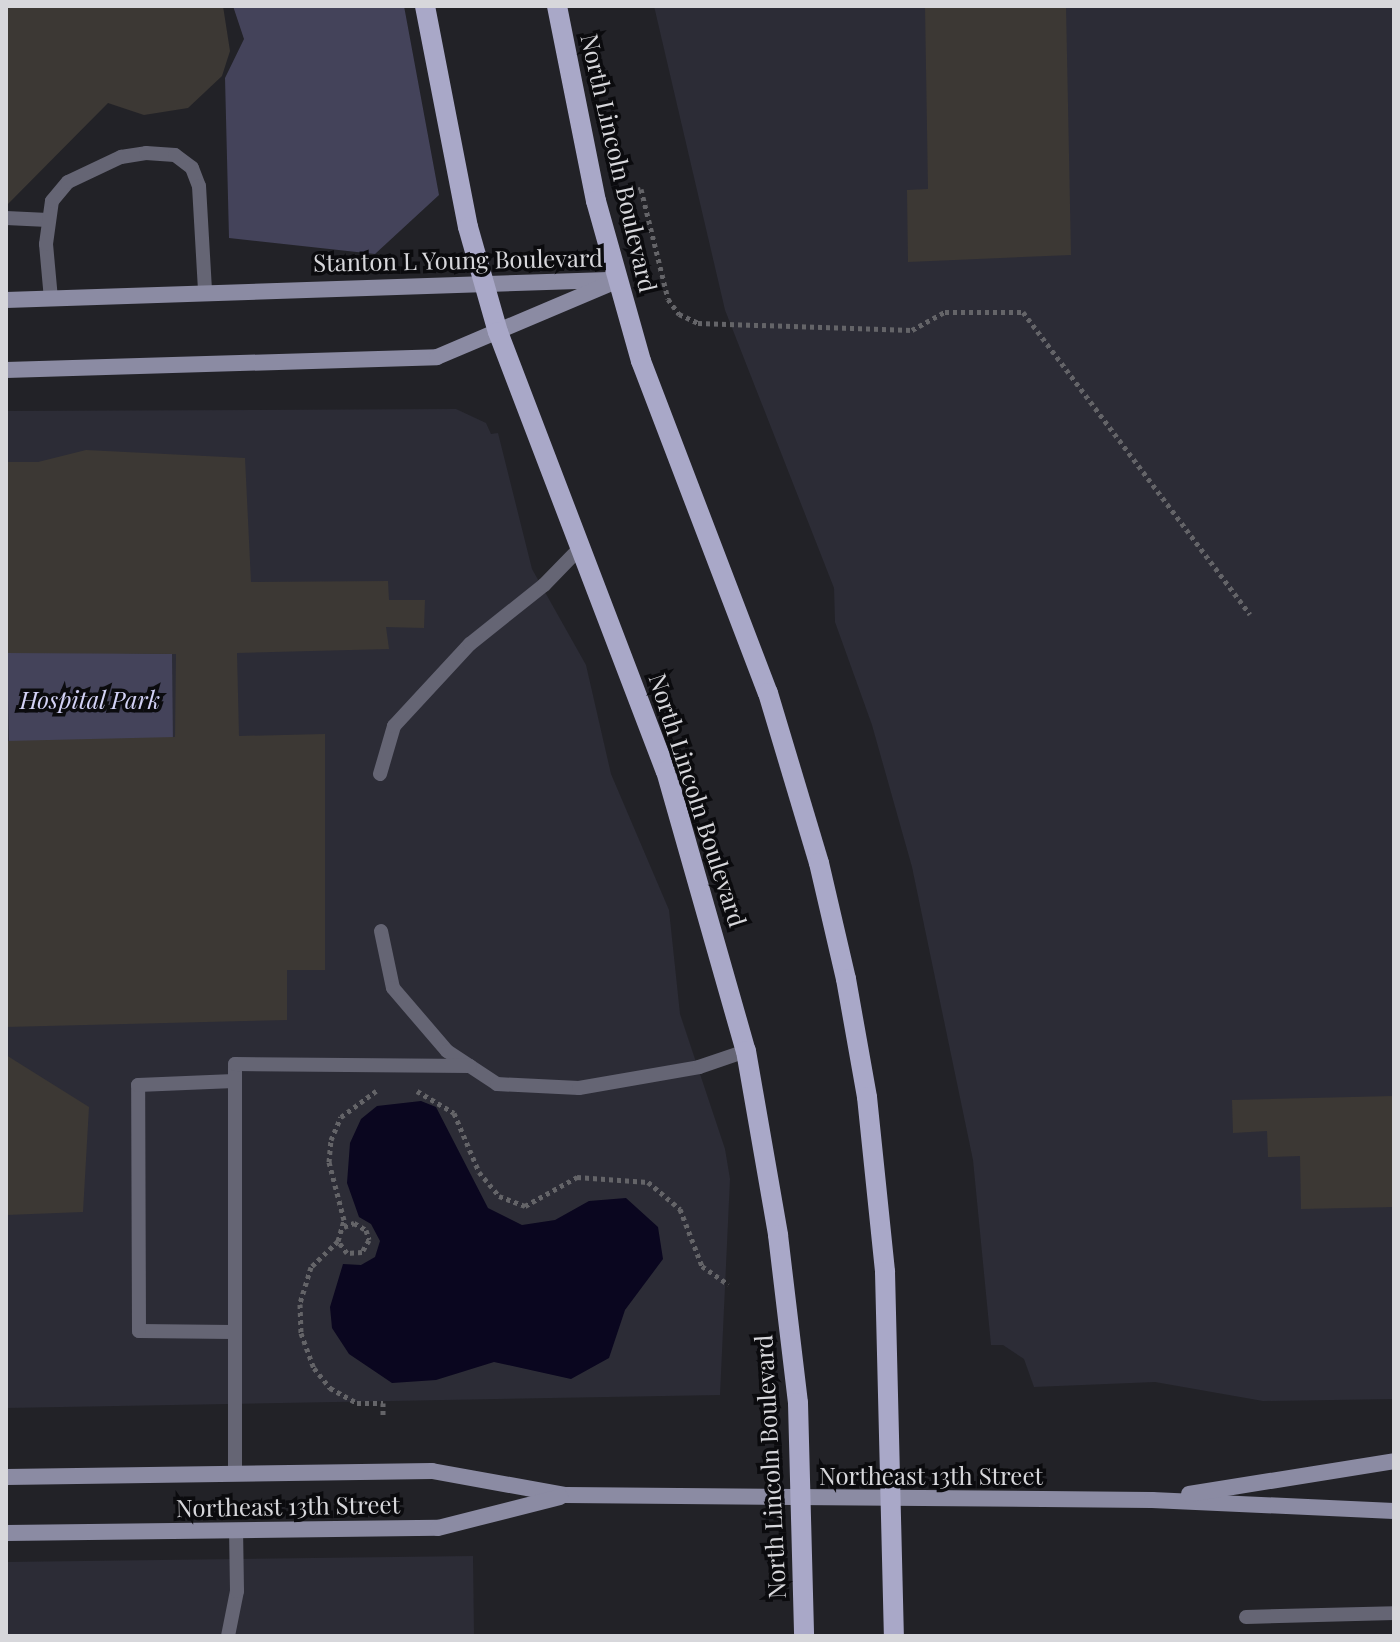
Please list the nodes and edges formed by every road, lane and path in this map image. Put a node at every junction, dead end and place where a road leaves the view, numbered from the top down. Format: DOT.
graph roads {
  1 [pos="425,6"];
  2 [pos="557,6"];
  3 [pos="623,193"];
  4 [pos="6,218"];
  5 [pos="48,220"];
  6 [pos="618,280"];
  7 [pos="485,283"];
  8 [pos="205,291"];
  9 [pos="51,299"];
  10 [pos="6,300"];
  11 [pos="498,332"];
  12 [pos="6,370"];
  13 [pos="579,549"];
  14 [pos="1250,614"];
  15 [pos="380,774"];
  16 [pos="381,931"];
  17 [pos="746,1051"];
  18 [pos="470,1066"];
  19 [pos="234,1081"];
  20 [pos="384,1088"];
  21 [pos="400,1088"];
  22 [pos="344,1227"];
  23 [pos="338,1241"];
  24 [pos="728,1284"];
  25 [pos="233,1332"];
  26 [pos="383,1417"];
  27 [pos="1394,1461"];
  28 [pos="235,1474"];
  29 [pos="6,1477"];
  30 [pos="566,1495"];
  31 [pos="803,1499"];
  32 [pos="893,1500"];
  33 [pos="1152,1500"];
  34 [pos="1394,1511"];
  35 [pos="236,1530"];
  36 [pos="6,1533"];
  37 [pos="1394,1613"];
  38 [pos="1246,1617"];
  39 [pos="228,1636"];
  40 [pos="804,1636"];
  41 [pos="894,1636"];
  1 -- 7 [label="main road, North Lincoln Boulevard"];
  2 -- 6 [label="main road, North Lincoln Boulevard"];
  3 -- 14 [label="path"];
  4 -- 5 [label="lane"];
  5 -- 8 [label="lane"];
  5 -- 9 [label="lane"];
  6 -- 7 [label="main road, Stanton L Young Boulevard"];
  6 -- 11 [label="main road, Stanton L Young Boulevard"];
  6 -- 32 [label="main road, North Lincoln Boulevard"];
  7 -- 8 [label="main road, Stanton L Young Boulevard"];
  7 -- 11 [label="main road, North Lincoln Boulevard"];
  8 -- 9 [label="main road, Stanton L Young Boulevard"];
  9 -- 10 [label="main road, Stanton L Young Boulevard"];
  11 -- 12 [label="main road, Stanton L Young Boulevard"];
  11 -- 13 [label="main road, North Lincoln Boulevard"];
  13 -- 15 [label="lane"];
  13 -- 17 [label="main road, North Lincoln Boulevard"];
  16 -- 18 [label="lane"];
  17 -- 18 [label="lane"];
  17 -- 31 [label="main road, North Lincoln Boulevard"];
  18 -- 19 [label="lane"];
  19 -- 25 [label="lane"];
  19 -- 25 [label="lane"];
  20 -- 22 [label="path"];
  21 -- 24 [label="path"];
  22 -- 23 [label="path"];
  22 -- 23 [label="path"];
  23 -- 26 [label="path"];
  25 -- 28 [label="lane"];
  27 -- 33 [label="main road, Northeast 13th Street"];
  28 -- 29 [label="main road, Northeast 13th Street"];
  28 -- 30 [label="main road, Northeast 13th Street"];
  30 -- 31 [label="main road, Northeast 13th Street"];
  30 -- 35 [label="main road, Northeast 13th Street"];
  31 -- 32 [label="main road, Northeast 13th Street"];
  31 -- 40 [label="main road, North Lincoln Boulevard"];
  32 -- 33 [label="main road, Northeast 13th Street"];
  32 -- 41 [label="main road, North Lincoln Boulevard"];
  33 -- 34 [label="main road, Northeast 13th Street"];
  35 -- 36 [label="main road, Northeast 13th Street"];
  35 -- 39 [label="lane"];
  37 -- 38 [label="lane"];
}
